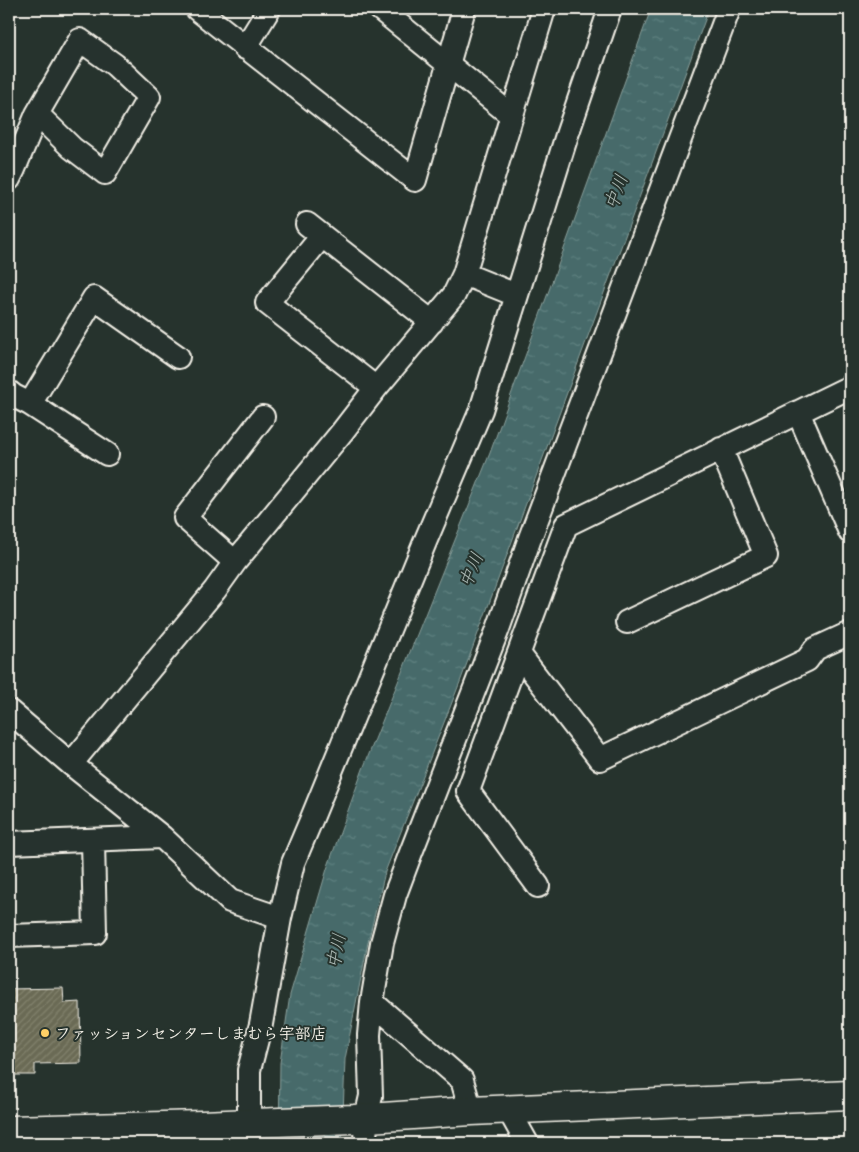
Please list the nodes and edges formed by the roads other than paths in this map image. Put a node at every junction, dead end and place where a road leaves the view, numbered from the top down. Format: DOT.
graph roads {
  1 [pos="197,9"];
  2 [pos="269,9"];
  3 [pos="380,9"];
  4 [pos="464,9"];
  5 [pos="544,9"];
  6 [pos="610,9"];
  7 [pos="729,9"];
  8 [pos="245,48"];
  9 [pos="449,64"];
  10 [pos="37,114"];
  11 [pos="512,116"];
  12 [pos="9,178"];
  13 [pos="464,274"];
  14 [pos="516,295"];
  15 [pos="432,322"];
  16 [pos="178,357"];
  17 [pos="850,386"];
  18 [pos="376,388"];
  19 [pos="16,400"];
  20 [pos="798,412"];
  21 [pos="263,417"];
  22 [pos="721,449"];
  23 [pos="107,454"];
  24 [pos="850,532"];
  25 [pos="235,562"];
  26 [pos="627,622"];
  27 [pos="850,632"];
  28 [pos="519,654"];
  29 [pos="9,711"];
  30 [pos="71,764"];
  31 [pos="162,837"];
  32 [pos="93,840"];
  33 [pos="9,843"];
  34 [pos="538,886"];
  35 [pos="280,918"];
  36 [pos="9,936"];
  37 [pos="372,1002"];
  38 [pos="850,1095"];
  39 [pos="508,1109"];
  40 [pos="471,1111"];
  41 [pos="253,1122"];
  42 [pos="362,1127"];
  43 [pos="9,1130"];
  44 [pos="202,1134"];
  45 [pos="527,1143"];
  1 -- 8 [label="street"];
  2 -- 8 [label="street"];
  3 -- 9 [label="street"];
  4 -- 9 [label="street"];
  5 -- 11 [label="street"];
  6 -- 14 [label="street"];
  7 -- 37 [label="street"];
  8 -- 9 [label="street"];
  9 -- 11 [label="street"];
  10 -- 10 [label="street"];
  10 -- 12 [label="street"];
  11 -- 13 [label="street"];
  13 -- 14 [label="street"];
  13 -- 15 [label="street"];
  14 -- 35 [label="street"];
  15 -- 18 [label="street"];
  15 -- 18 [label="street"];
  16 -- 19 [label="street"];
  17 -- 20 [label="street"];
  18 -- 25 [label="street"];
  19 -- 23 [label="street"];
  20 -- 22 [label="street"];
  20 -- 24 [label="street"];
  21 -- 25 [label="street"];
  22 -- 26 [label="street"];
  22 -- 28 [label="street"];
  25 -- 30 [label="street"];
  27 -- 28 [label="street"];
  28 -- 34 [label="street"];
  29 -- 30 [label="street"];
  30 -- 31 [label="street"];
  31 -- 32 [label="street"];
  31 -- 35 [label="street"];
  32 -- 33 [label="street"];
  32 -- 36 [label="street"];
  35 -- 41 [label="street"];
  37 -- 40 [label="street"];
  37 -- 42 [label="street"];
  38 -- 39 [label="street"];
  39 -- 40 [label="street"];
  39 -- 45 [label="street"];
  40 -- 42 [label="street"];
  41 -- 42 [label="street"];
  41 -- 44 [label="street"];
  43 -- 44 [label="street"];
}
